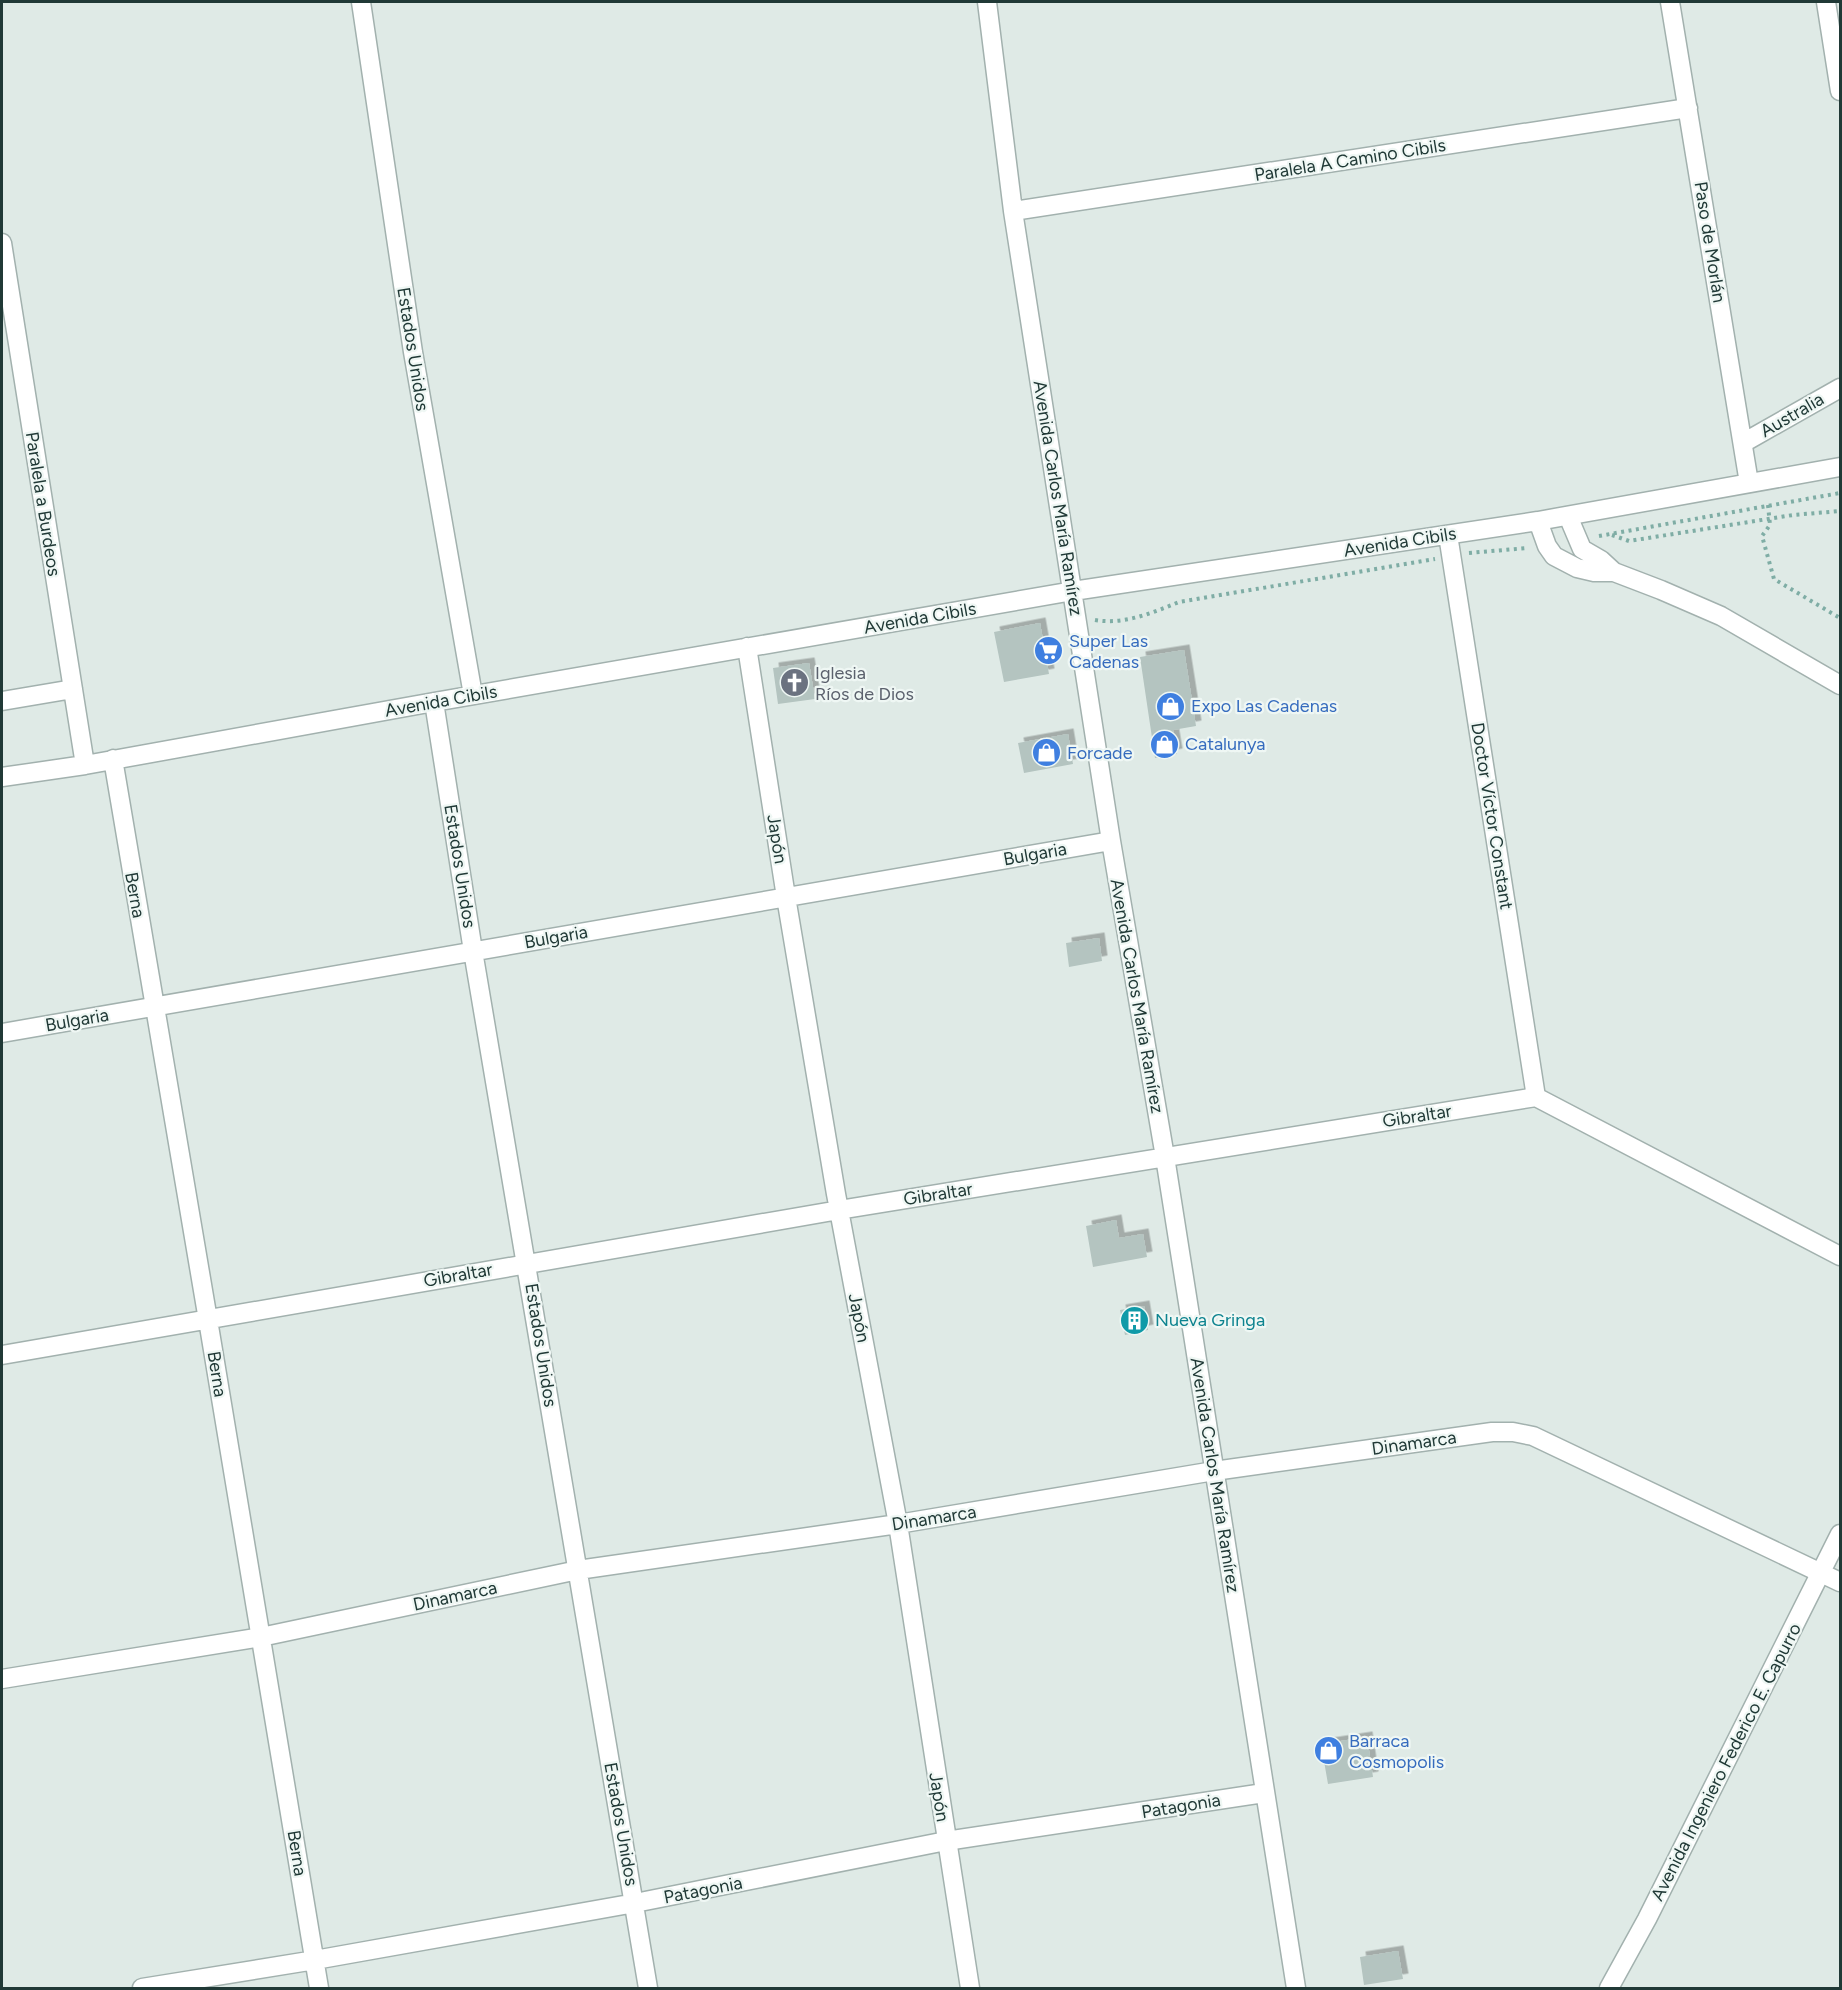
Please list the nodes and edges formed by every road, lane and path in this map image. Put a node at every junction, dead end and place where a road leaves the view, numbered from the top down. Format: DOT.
graph roads {
  1 [pos="361,2"];
  2 [pos="987,2"];
  3 [pos="1670,2"];
  4 [pos="1826,2"];
  5 [pos="1840,92"];
  6 [pos="1688,108"];
  7 [pos="1013,212"];
  8 [pos="2,243"];
  9 [pos="1840,388"];
  10 [pos="1743,443"];
  11 [pos="1840,467"];
  12 [pos="1757,481"];
  13 [pos="1840,511"];
  14 [pos="1568,516"];
  15 [pos="1769,519"];
  16 [pos="1538,521"];
  17 [pos="1611,534"];
  18 [pos="1448,535"];
  19 [pos="1614,572"];
  20 [pos="1073,591"];
  21 [pos="1840,618"];
  22 [pos="747,647"];
  23 [pos="1840,685"];
  24 [pos="73,689"];
  25 [pos="473,695"];
  26 [pos="2,701"];
  27 [pos="434,702"];
  28 [pos="113,759"];
  29 [pos="85,765"];
  30 [pos="2,777"];
  31 [pos="1111,841"];
  32 [pos="786,897"];
  33 [pos="473,951"];
  34 [pos="154,1007"];
  35 [pos="2,1033"];
  36 [pos="1536,1097"];
  37 [pos="1165,1157"];
  38 [pos="839,1210"];
  39 [pos="1840,1256"];
  40 [pos="527,1263"];
  41 [pos="208,1320"];
  42 [pos="2,1355"];
  43 [pos="1214,1471"];
  44 [pos="898,1524"];
  45 [pos="1840,1534"];
  46 [pos="578,1570"];
  47 [pos="1821,1572"];
  48 [pos="1840,1582"];
  49 [pos="261,1637"];
  50 [pos="2,1679"];
  51 [pos="1264,1793"];
  52 [pos="946,1841"];
  53 [pos="635,1903"];
  54 [pos="315,1960"];
  55 [pos="142,1989"];
  56 [pos="319,1989"];
  57 [pos="648,1989"];
  58 [pos="970,1989"];
  59 [pos="1296,1989"];
  60 [pos="1609,1989"];
  1 -- 25 [label="street, Estados Unidos"];
  2 -- 7 [label="street, Avenida Carlos María Ramírez"];
  3 -- 6 [label="street, Paso de Morlán"];
  4 -- 5 [label="street"];
  6 -- 7 [label="street, Paralela A Camino Cibils"];
  6 -- 10 [label="street, Paso de Morlán"];
  7 -- 20 [label="street, Avenida Carlos María Ramírez"];
  8 -- 24 [label="street, Paralela a Burdeos"];
  9 -- 10 [label="street, Australia"];
  10 -- 12 [label="street, Paso de Morlán"];
  11 -- 12 [label="street, Avenida Cibils"];
  12 -- 14 [label="street, Avenida Cibils"];
  12 -- 15 [label="path"];
  13 -- 15 [label="path"];
  14 -- 16 [label="street, Avenida Cibils"];
  14 -- 19 [label="street"];
  15 -- 17 [label="path"];
  15 -- 21 [label="path"];
  16 -- 18 [label="street, Avenida Cibils"];
  16 -- 19 [label="street"];
  18 -- 20 [label="street, Avenida Cibils"];
  18 -- 36 [label="street, Doctor Víctor Constant"];
  19 -- 23 [label="street"];
  20 -- 22 [label="street, Avenida Cibils"];
  20 -- 31 [label="street, Avenida Carlos María Ramírez"];
  22 -- 25 [label="street, Avenida Cibils"];
  22 -- 32 [label="street, Japón"];
  24 -- 26 [label="street"];
  24 -- 29 [label="street, Paralela a Burdeos"];
  25 -- 27 [label="street, Avenida Cibils"];
  27 -- 28 [label="street, Avenida Cibils"];
  27 -- 33 [label="street, Estados Unidos"];
  28 -- 29 [label="street, Avenida Cibils"];
  28 -- 34 [label="street, Berna"];
  29 -- 30 [label="street, Avenida Cibils"];
  31 -- 32 [label="street, Bulgaria"];
  31 -- 37 [label="street, Avenida Carlos María Ramírez"];
  32 -- 33 [label="street, Bulgaria"];
  32 -- 38 [label="street, Japón"];
  33 -- 34 [label="street, Bulgaria"];
  33 -- 40 [label="street, Estados Unidos"];
  34 -- 35 [label="street, Bulgaria"];
  34 -- 41 [label="street, Berna"];
  36 -- 37 [label="street, Gibraltar"];
  36 -- 39 [label="street"];
  37 -- 38 [label="street, Gibraltar"];
  37 -- 43 [label="street, Avenida Carlos María Ramírez"];
  38 -- 40 [label="street, Gibraltar"];
  38 -- 44 [label="street, Japón"];
  40 -- 41 [label="street, Gibraltar"];
  40 -- 46 [label="street, Estados Unidos"];
  41 -- 42 [label="street, Gibraltar"];
  41 -- 49 [label="street, Berna"];
  43 -- 44 [label="street, Dinamarca"];
  43 -- 47 [label="street, Dinamarca"];
  43 -- 51 [label="street, Avenida Carlos María Ramírez"];
  44 -- 46 [label="street, Dinamarca"];
  44 -- 52 [label="street, Japón"];
  45 -- 47 [label="street, Avenida Ingeniero Federico E. Capurro"];
  46 -- 49 [label="street, Dinamarca"];
  46 -- 53 [label="street, Estados Unidos"];
  47 -- 48 [label="street, Dinamarca"];
  47 -- 60 [label="street, Avenida Ingeniero Federico E. Capurro"];
  49 -- 50 [label="street, Dinamarca"];
  49 -- 54 [label="street, Berna"];
  51 -- 52 [label="street, Patagonia"];
  51 -- 59 [label="street, Avenida Carlos María Ramírez"];
  52 -- 53 [label="street, Patagonia"];
  52 -- 58 [label="street, Japón"];
  53 -- 54 [label="street, Patagonia"];
  53 -- 57 [label="street, Estados Unidos"];
  54 -- 55 [label="street, Patagonia"];
  54 -- 56 [label="street, Berna"];
}
